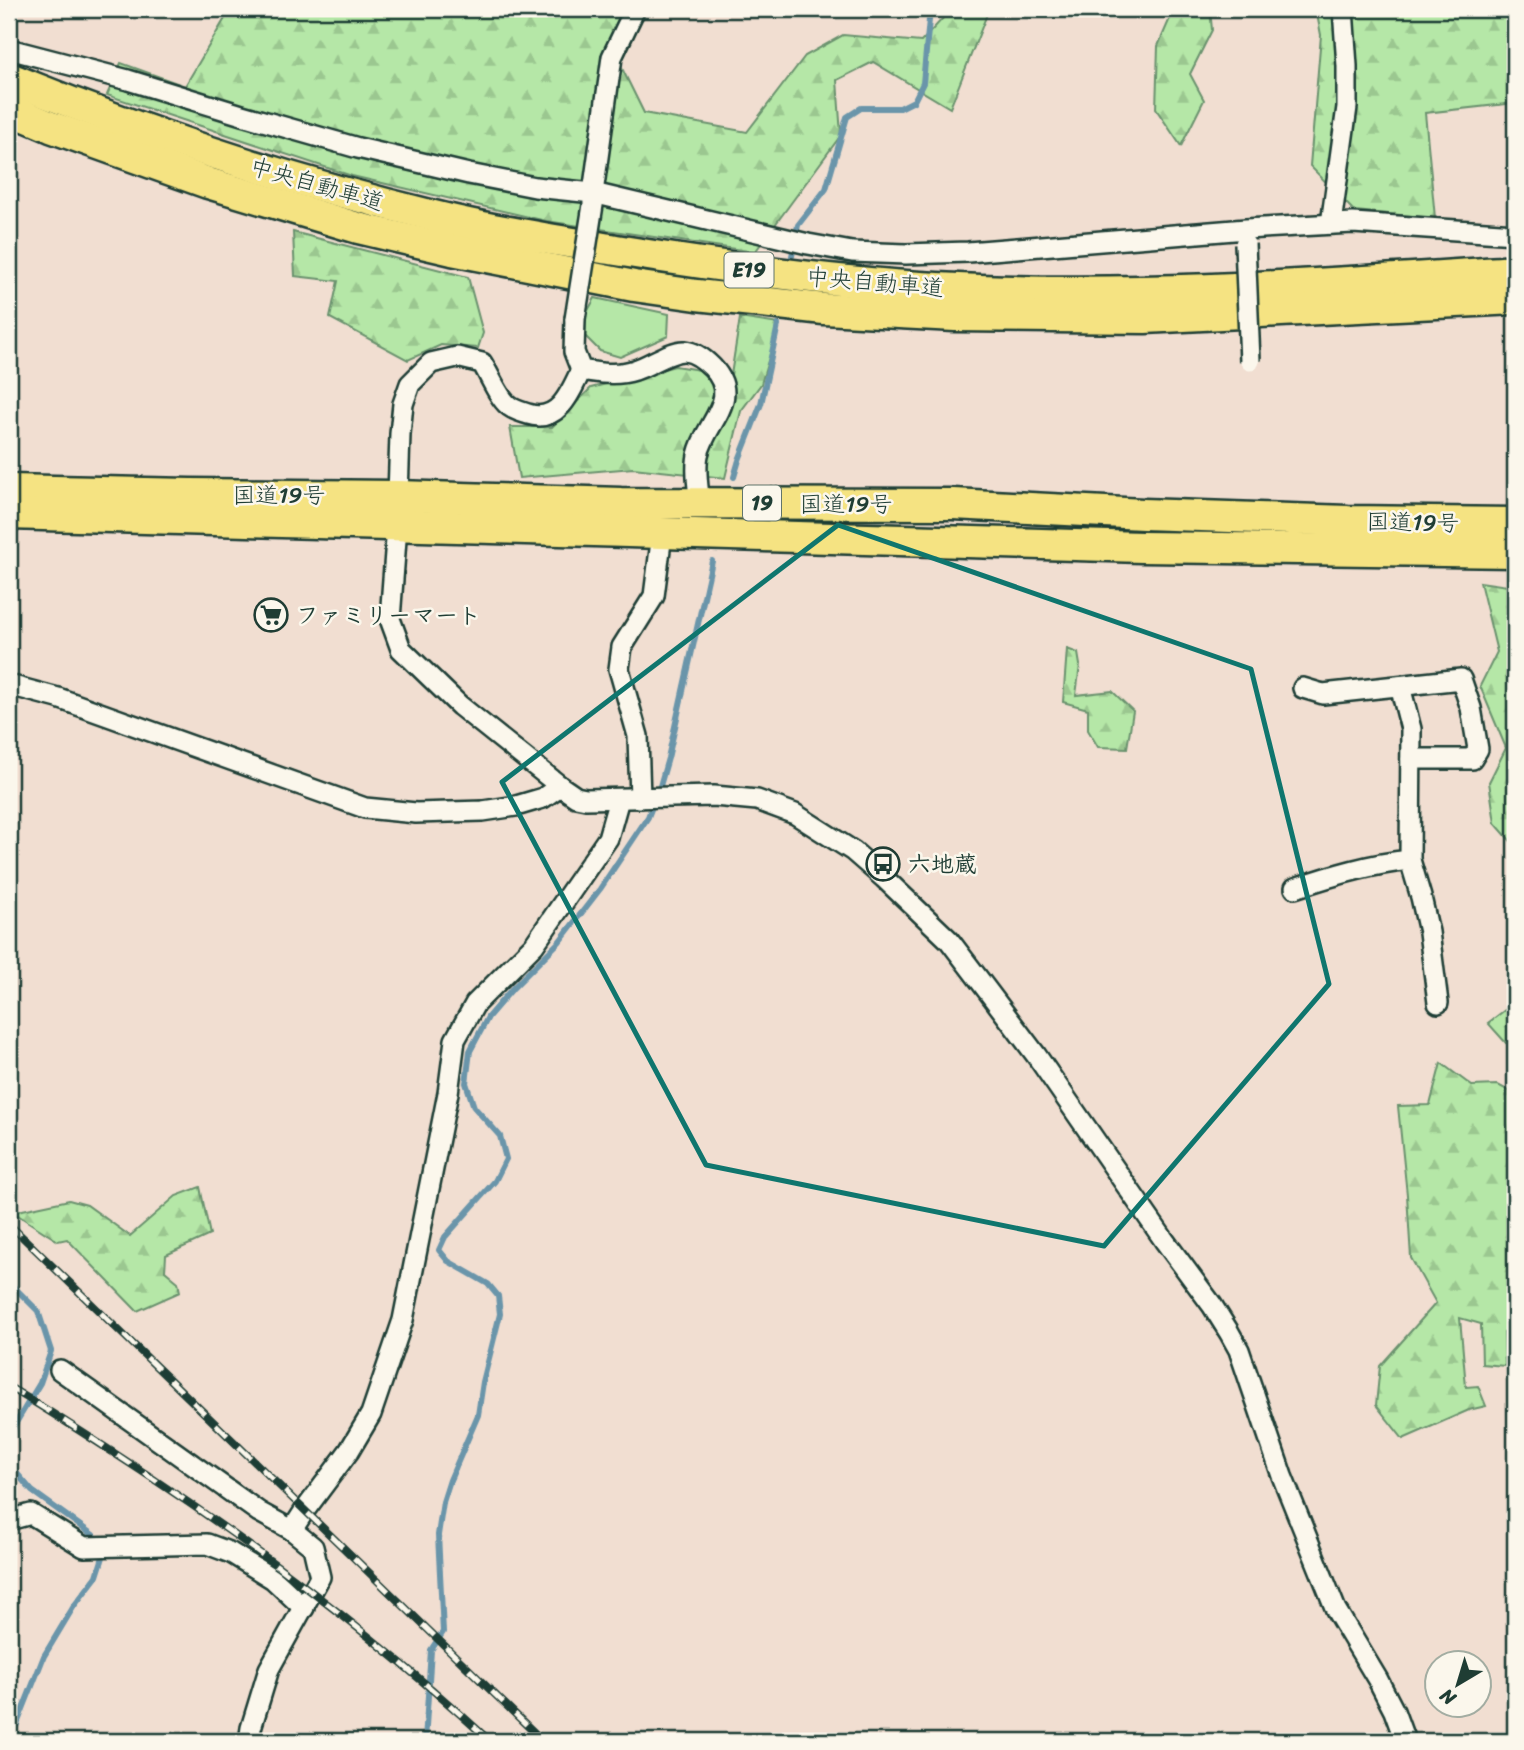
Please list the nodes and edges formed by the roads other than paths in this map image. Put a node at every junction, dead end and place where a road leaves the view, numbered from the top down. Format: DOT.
graph roads {
  1 [pos="635,9"];
  2 [pos="1343,9"];
  3 [pos="9,49"];
  4 [pos="9,78"];
  5 [pos="9,109"];
  6 [pos="593,199"];
  7 [pos="1331,224"];
  8 [pos="1515,234"];
  9 [pos="1245,237"];
  10 [pos="1515,271"];
  11 [pos="1515,299"];
  12 [pos="1250,361"];
  13 [pos="581,370"];
  14 [pos="9,490"];
  15 [pos="398,496"];
  16 [pos="699,503"];
  17 [pos="9,514"];
  18 [pos="146,517"];
  19 [pos="1515,523"];
  20 [pos="397,526"];
  21 [pos="9,529"];
  22 [pos="662,534"];
  23 [pos="1515,552"];
  24 [pos="9,685"];
  25 [pos="1400,685"];
  26 [pos="1303,688"];
  27 [pos="1411,759"];
  28 [pos="560,786"];
  29 [pos="641,798"];
  30 [pos="619,799"];
  31 [pos="1410,860"];
  32 [pos="1295,888"];
  33 [pos="1438,1003"];
  34 [pos="60,1370"];
  35 [pos="9,1520"];
  36 [pos="292,1530"];
  37 [pos="303,1608"];
  38 [pos="249,1741"];
  39 [pos="1405,1741"];
  1 -- 6 [label="street"];
  2 -- 7 [label="street"];
  3 -- 6 [label="street"];
  4 -- 10 [label="highway, 中央自動車道 / E19"];
  5 -- 11 [label="highway, 中央自動車道 / E19"];
  6 -- 9 [label="street"];
  6 -- 13 [label="street, bridge"];
  7 -- 8 [label="street"];
  7 -- 9 [label="street"];
  9 -- 12 [label="street, bridge"];
  13 -- 15 [label="street"];
  13 -- 16 [label="street"];
  14 -- 15 [label="highway, 国道19号 / 19"];
  15 -- 16 [label="highway, 国道19号 / 19"];
  15 -- 20 [label="street"];
  16 -- 19 [label="highway, 国道19号 / 19"];
  17 -- 18 [label="highway, 国道19号 / 19"];
  18 -- 20 [label="highway, 国道19号 / 19"];
  18 -- 21 [label="highway"];
  20 -- 22 [label="highway, 国道19号 / 19"];
  20 -- 28 [label="street"];
  22 -- 23 [label="highway, 国道19号 / 19"];
  22 -- 29 [label="street"];
  24 -- 28 [label="street"];
  25 -- 26 [label="street"];
  25 -- 27 [label="street"];
  25 -- 27 [label="street"];
  27 -- 31 [label="street"];
  28 -- 30 [label="street"];
  29 -- 30 [label="street"];
  29 -- 39 [label="street"];
  30 -- 36 [label="street"];
  31 -- 32 [label="street"];
  31 -- 33 [label="street"];
  34 -- 36 [label="street"];
  35 -- 37 [label="street"];
  36 -- 37 [label="street"];
  37 -- 38 [label="street"];
}
